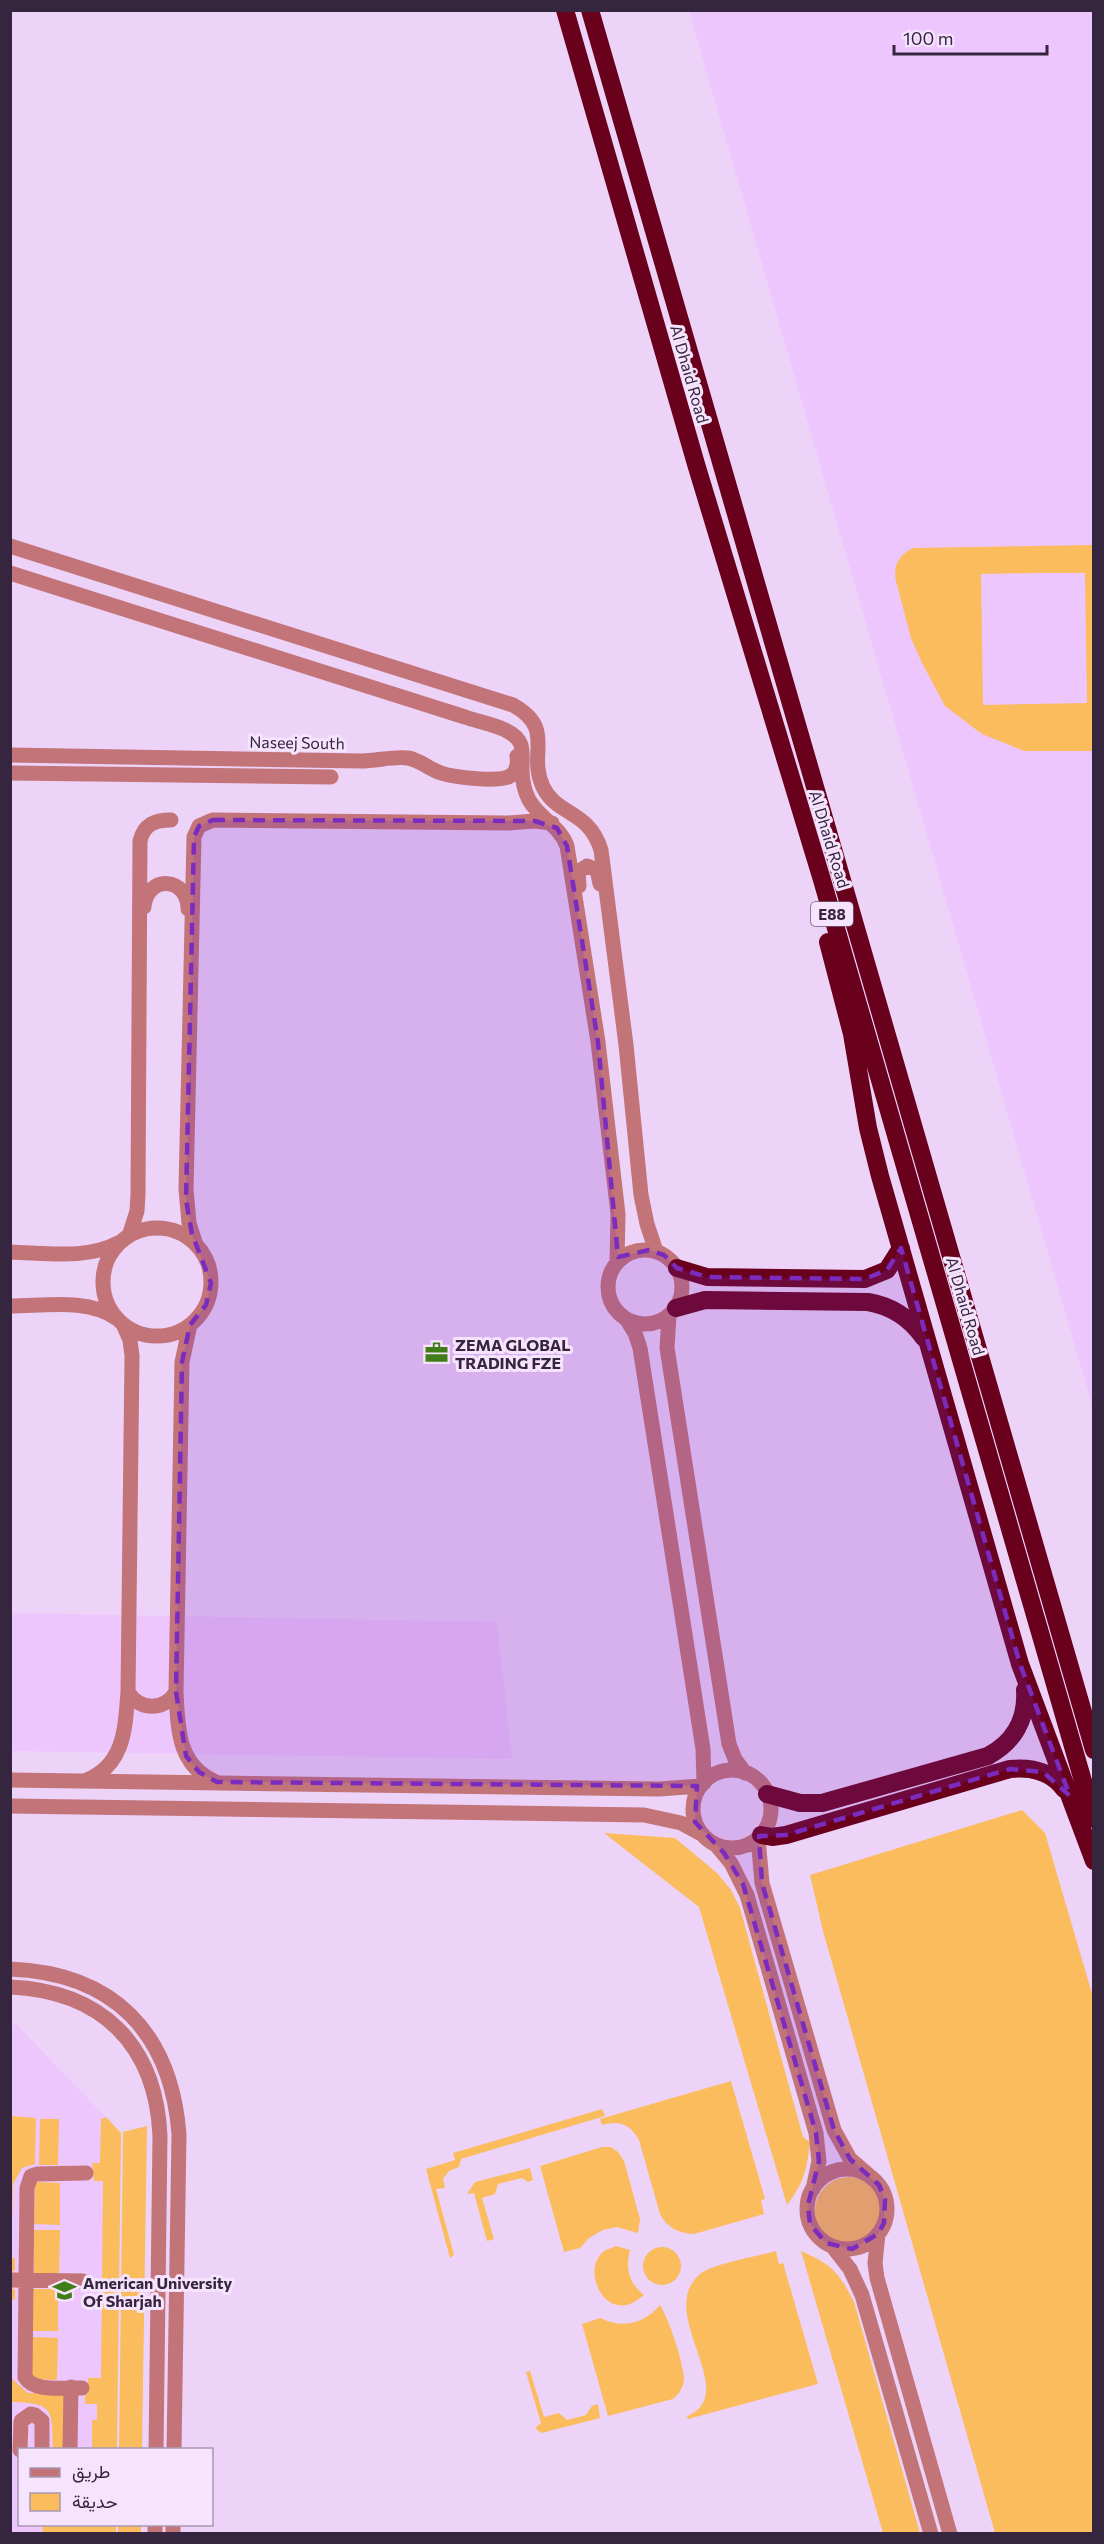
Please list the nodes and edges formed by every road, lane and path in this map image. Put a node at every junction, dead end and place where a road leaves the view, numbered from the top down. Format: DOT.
graph roads {
  1 [pos="565,10"];
  2 [pos="590,10"];
  3 [pos="10,546"];
  4 [pos="10,573"];
  5 [pos="475,693"];
  6 [pos="465,717"];
  7 [pos="488,725"];
  8 [pos="10,755"];
  9 [pos="10,773"];
  10 [pos="331,777"];
  11 [pos="171,820"];
  12 [pos="553,824"];
  13 [pos="822,880"];
  14 [pos="608,909"];
  15 [pos="577,911"];
  16 [pos="139,931"];
  17 [pos="192,935"];
  18 [pos="124,1239"];
  19 [pos="196,1245"];
  20 [pos="901,1248"];
  21 [pos="656,1251"];
  22 [pos="10,1252"];
  23 [pos="617,1262"];
  24 [pos="677,1268"];
  25 [pos="10,1306"];
  26 [pos="672,1312"];
  27 [pos="627,1320"];
  28 [pos="120,1321"];
  29 [pos="190,1325"];
  30 [pos="927,1342"];
  31 [pos="1020,1664"];
  32 [pos="1072,1677"];
  33 [pos="128,1692"];
  34 [pos="176,1692"];
  35 [pos="1094,1709"];
  36 [pos="1094,1750"];
  37 [pos="745,1773"];
  38 [pos="10,1780"];
  39 [pos="85,1781"];
  40 [pos="217,1782"];
  41 [pos="702,1784"];
  42 [pos="768,1794"];
  43 [pos="1070,1797"];
  44 [pos="10,1806"];
  45 [pos="1094,1819"];
  46 [pos="703,1835"];
  47 [pos="760,1837"];
  48 [pos="716,1845"];
  49 [pos="1094,1862"];
  50 [pos="10,1969"];
  51 [pos="10,1987"];
  52 [pos="86,2173"];
  53 [pos="873,2179"];
  54 [pos="813,2189"];
  55 [pos="878,2234"];
  56 [pos="832,2246"];
  57 [pos="18,2280"];
  58 [pos="83,2281"];
  59 [pos="17,2417"];
  60 [pos="20,2448"];
  61 [pos="42,2448"];
  62 [pos="70,2448"];
  63 [pos="156,2448"];
  64 [pos="174,2448"];
  65 [pos="931,2534"];
  66 [pos="950,2534"];
  1 -- 13 [label="highway, Al Dhaid Road / E88"];
  2 -- 32 [label="highway, Al Dhaid Road / E88"];
  3 -- 5 [label="street"];
  4 -- 6 [label="street"];
  5 -- 6 [label="street"];
  5 -- 14 [label="street"];
  6 -- 7 [label="street"];
  7 -- 8 [label="street, Naseej South"];
  7 -- 12 [label="street"];
  9 -- 10 [label="street"];
  11 -- 16 [label="street"];
  12 -- 15 [label="street"];
  12 -- 17 [label="street"];
  13 -- 20 [label="highway"];
  13 -- 45 [label="highway, Al Dhaid Road / E88"];
  14 -- 15 [label="street"];
  14 -- 21 [label="street"];
  15 -- 23 [label="street"];
  16 -- 17 [label="street"];
  16 -- 18 [label="street"];
  17 -- 19 [label="street"];
  18 -- 19 [label="street"];
  18 -- 22 [label="street"];
  18 -- 28 [label="street"];
  19 -- 29 [label="street"];
  20 -- 24 [label="highway"];
  20 -- 30 [label="highway"];
  21 -- 23 [label="street"];
  21 -- 24 [label="street"];
  23 -- 27 [label="street"];
  24 -- 26 [label="street"];
  25 -- 28 [label="street"];
  26 -- 27 [label="street"];
  26 -- 30 [label="highway"];
  26 -- 37 [label="street"];
  27 -- 41 [label="street"];
  28 -- 29 [label="street"];
  28 -- 33 [label="street"];
  29 -- 34 [label="street"];
  30 -- 31 [label="highway"];
  31 -- 42 [label="highway"];
  31 -- 43 [label="highway"];
  32 -- 35 [label="highway"];
  32 -- 36 [label="highway, Al Dhaid Road / E88"];
  33 -- 34 [label="street"];
  33 -- 39 [label="street"];
  34 -- 40 [label="street"];
  37 -- 41 [label="street"];
  37 -- 42 [label="street"];
  38 -- 39 [label="street"];
  39 -- 40 [label="street"];
  40 -- 41 [label="street"];
  41 -- 46 [label="street"];
  42 -- 47 [label="street"];
  43 -- 47 [label="highway"];
  43 -- 49 [label="highway"];
  44 -- 46 [label="street"];
  46 -- 48 [label="street"];
  47 -- 48 [label="street"];
  47 -- 53 [label="street"];
  48 -- 54 [label="street"];
  50 -- 64 [label="street"];
  51 -- 63 [label="street"];
  52 -- 57 [label="street"];
  53 -- 54 [label="street"];
  53 -- 55 [label="street"];
  54 -- 56 [label="street"];
  55 -- 56 [label="street"];
  55 -- 66 [label="street"];
  56 -- 65 [label="street"];
  57 -- 58 [label="street"];
  57 -- 62 [label="street"];
  59 -- 60 [label="street"];
  59 -- 61 [label="street"];
}
